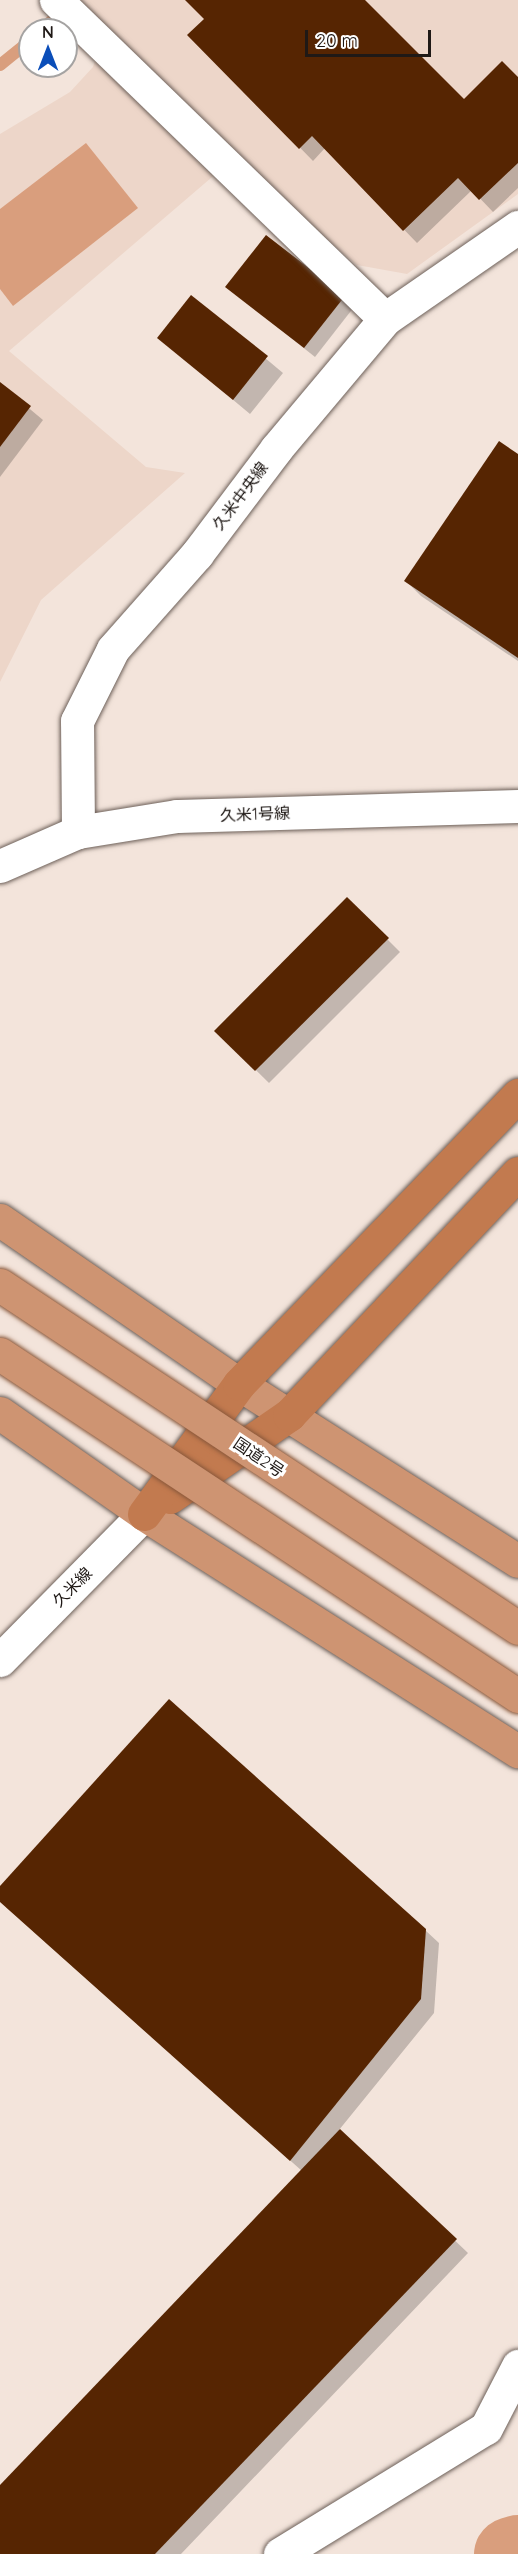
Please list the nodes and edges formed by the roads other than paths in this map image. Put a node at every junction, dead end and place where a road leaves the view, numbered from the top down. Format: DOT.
graph roads {
  1 [pos="56,0"];
  2 [pos="518,227"];
  3 [pos="385,319"];
  4 [pos="518,806"];
  5 [pos="78,832"];
  6 [pos="0,866"];
  7 [pos="518,1095"];
  8 [pos="518,1173"];
  9 [pos="0,1220"];
  10 [pos="0,1285"];
  11 [pos="0,1354"];
  12 [pos="239,1384"];
  13 [pos="0,1413"];
  14 [pos="290,1415"];
  15 [pos="144,1514"];
  16 [pos="518,1561"];
  17 [pos="518,1628"];
  18 [pos="0,1660"];
  19 [pos="518,1696"];
  20 [pos="518,1751"];
  21 [pos="518,2366"];
  22 [pos="280,2554"];
  1 -- 3 [label="street"];
  2 -- 3 [label="street, 久米中央線"];
  3 -- 5 [label="street, 久米中央線"];
  4 -- 5 [label="street, 久米1号線"];
  5 -- 6 [label="street, 久米1号線"];
  7 -- 12 [label="highway"];
  8 -- 14 [label="highway"];
  9 -- 12 [label="highway"];
  10 -- 17 [label="highway, 国道2号, bridge"];
  11 -- 19 [label="highway, bridge"];
  12 -- 14 [label="highway"];
  12 -- 15 [label="highway"];
  13 -- 15 [label="highway"];
  14 -- 15 [label="highway"];
  14 -- 16 [label="highway"];
  15 -- 18 [label="street, 久米線"];
  15 -- 20 [label="highway"];
  21 -- 22 [label="street"];
}
